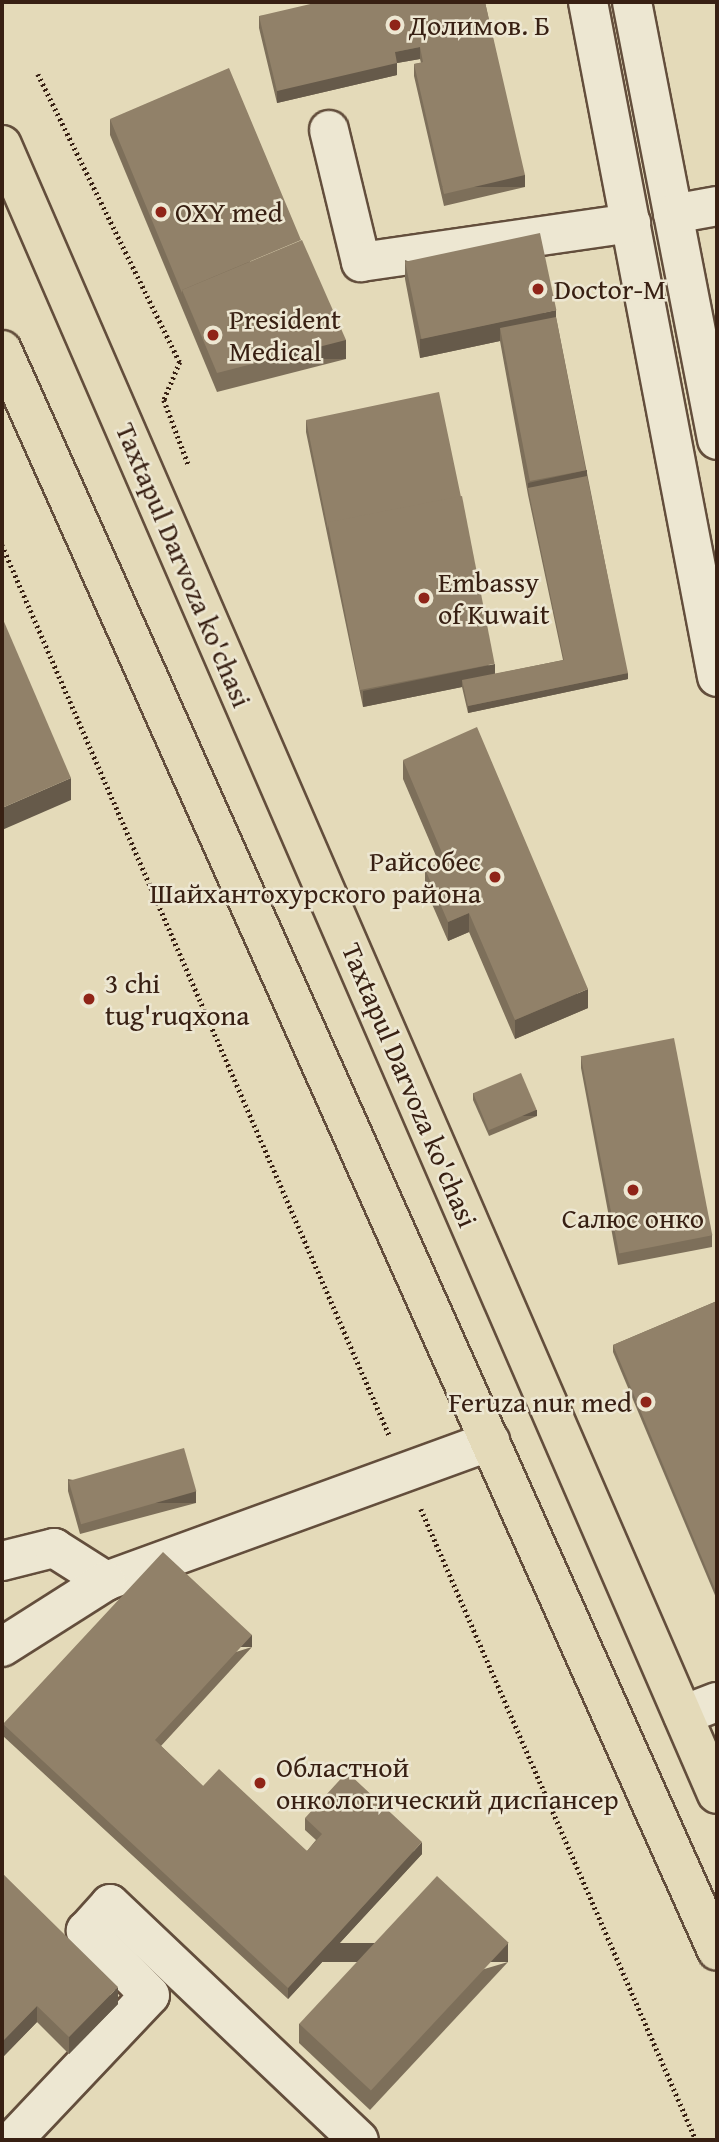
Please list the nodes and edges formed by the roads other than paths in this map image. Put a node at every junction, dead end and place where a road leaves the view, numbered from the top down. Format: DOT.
graph roads {
  1 [pos="588,2"];
  2 [pos="632,2"];
  3 [pos="329,130"];
  4 [pos="2,145"];
  5 [pos="717,206"];
  6 [pos="673,214"];
  7 [pos="631,223"];
  8 [pos="2,350"];
  9 [pos="717,440"];
  10 [pos="717,677"];
  11 [pos="489,1441"];
  12 [pos="2,1561"];
  13 [pos="106,1581"];
  14 [pos="2,1647"];
  15 [pos="700,1709"];
  16 [pos="717,1794"];
  17 [pos="717,1951"];
  18 [pos="13,2140"];
  19 [pos="359,2140"];
  1 -- 7 [label="street"];
  2 -- 6 [label="street"];
  3 -- 7 [label="street"];
  4 -- 15 [label="main road, Taxtapul Darvoza ko'chasi"];
  5 -- 6 [label="street"];
  6 -- 9 [label="street"];
  7 -- 10 [label="street"];
  8 -- 11 [label="main road"];
  11 -- 13 [label="street"];
  11 -- 17 [label="main road"];
  12 -- 13 [label="street"];
  13 -- 14 [label="street"];
  15 -- 16 [label="main road, Taxtapul Darvoza ko'chasi"];
  18 -- 19 [label="street"];
}
